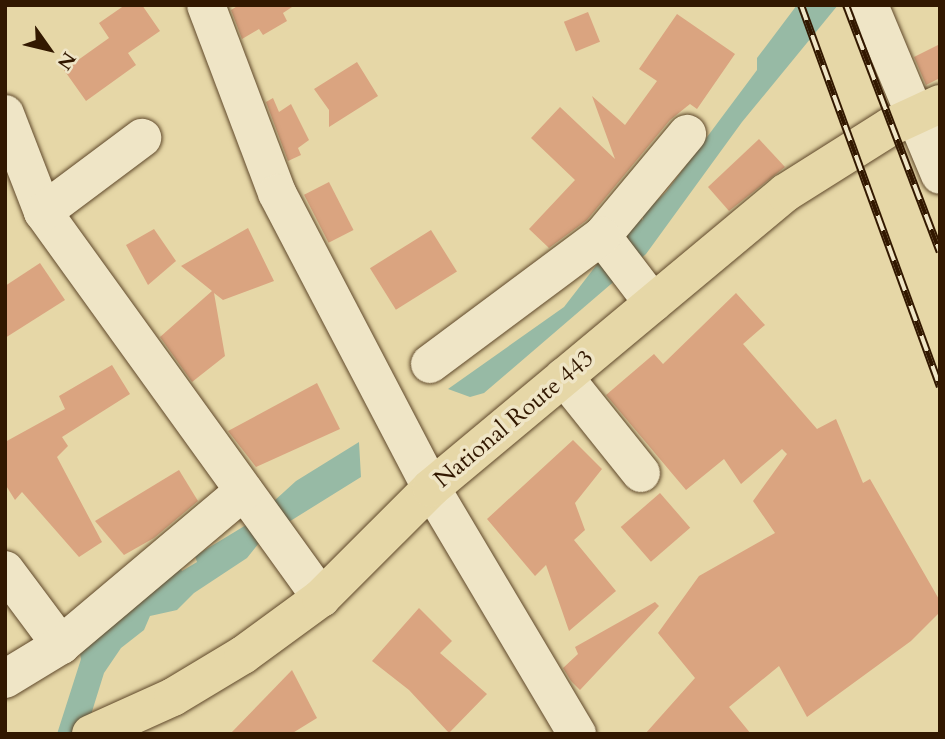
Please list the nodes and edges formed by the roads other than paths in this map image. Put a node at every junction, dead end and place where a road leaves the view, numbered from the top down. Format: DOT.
graph roads {
  1 [pos="206,5"];
  2 [pos="869,5"];
  3 [pos="927,109"];
  4 [pos="5,114"];
  5 [pos="687,134"];
  6 [pos="142,138"];
  7 [pos="940,175"];
  8 [pos="43,212"];
  9 [pos="602,236"];
  10 [pos="653,303"];
  11 [pos="430,364"];
  12 [pos="564,377"];
  13 [pos="641,473"];
  14 [pos="431,488"];
  15 [pos="244,491"];
  16 [pos="5,570"];
  17 [pos="321,598"];
  18 [pos="61,645"];
  19 [pos="5,679"];
  20 [pos="91,734"];
  21 [pos="577,734"];
  1 -- 14 [label="street"];
  2 -- 3 [label="street"];
  3 -- 7 [label="street"];
  3 -- 10 [label="highway, National Route 443"];
  4 -- 8 [label="street"];
  5 -- 9 [label="street"];
  6 -- 8 [label="street"];
  8 -- 15 [label="street"];
  9 -- 10 [label="street"];
  9 -- 11 [label="street"];
  10 -- 12 [label="highway, National Route 443"];
  12 -- 13 [label="street"];
  12 -- 14 [label="highway, National Route 443"];
  14 -- 17 [label="highway, National Route 443"];
  14 -- 21 [label="street"];
  15 -- 17 [label="street"];
  15 -- 18 [label="street"];
  16 -- 18 [label="street"];
  17 -- 20 [label="highway, National Route 443"];
  18 -- 19 [label="street"];
}
